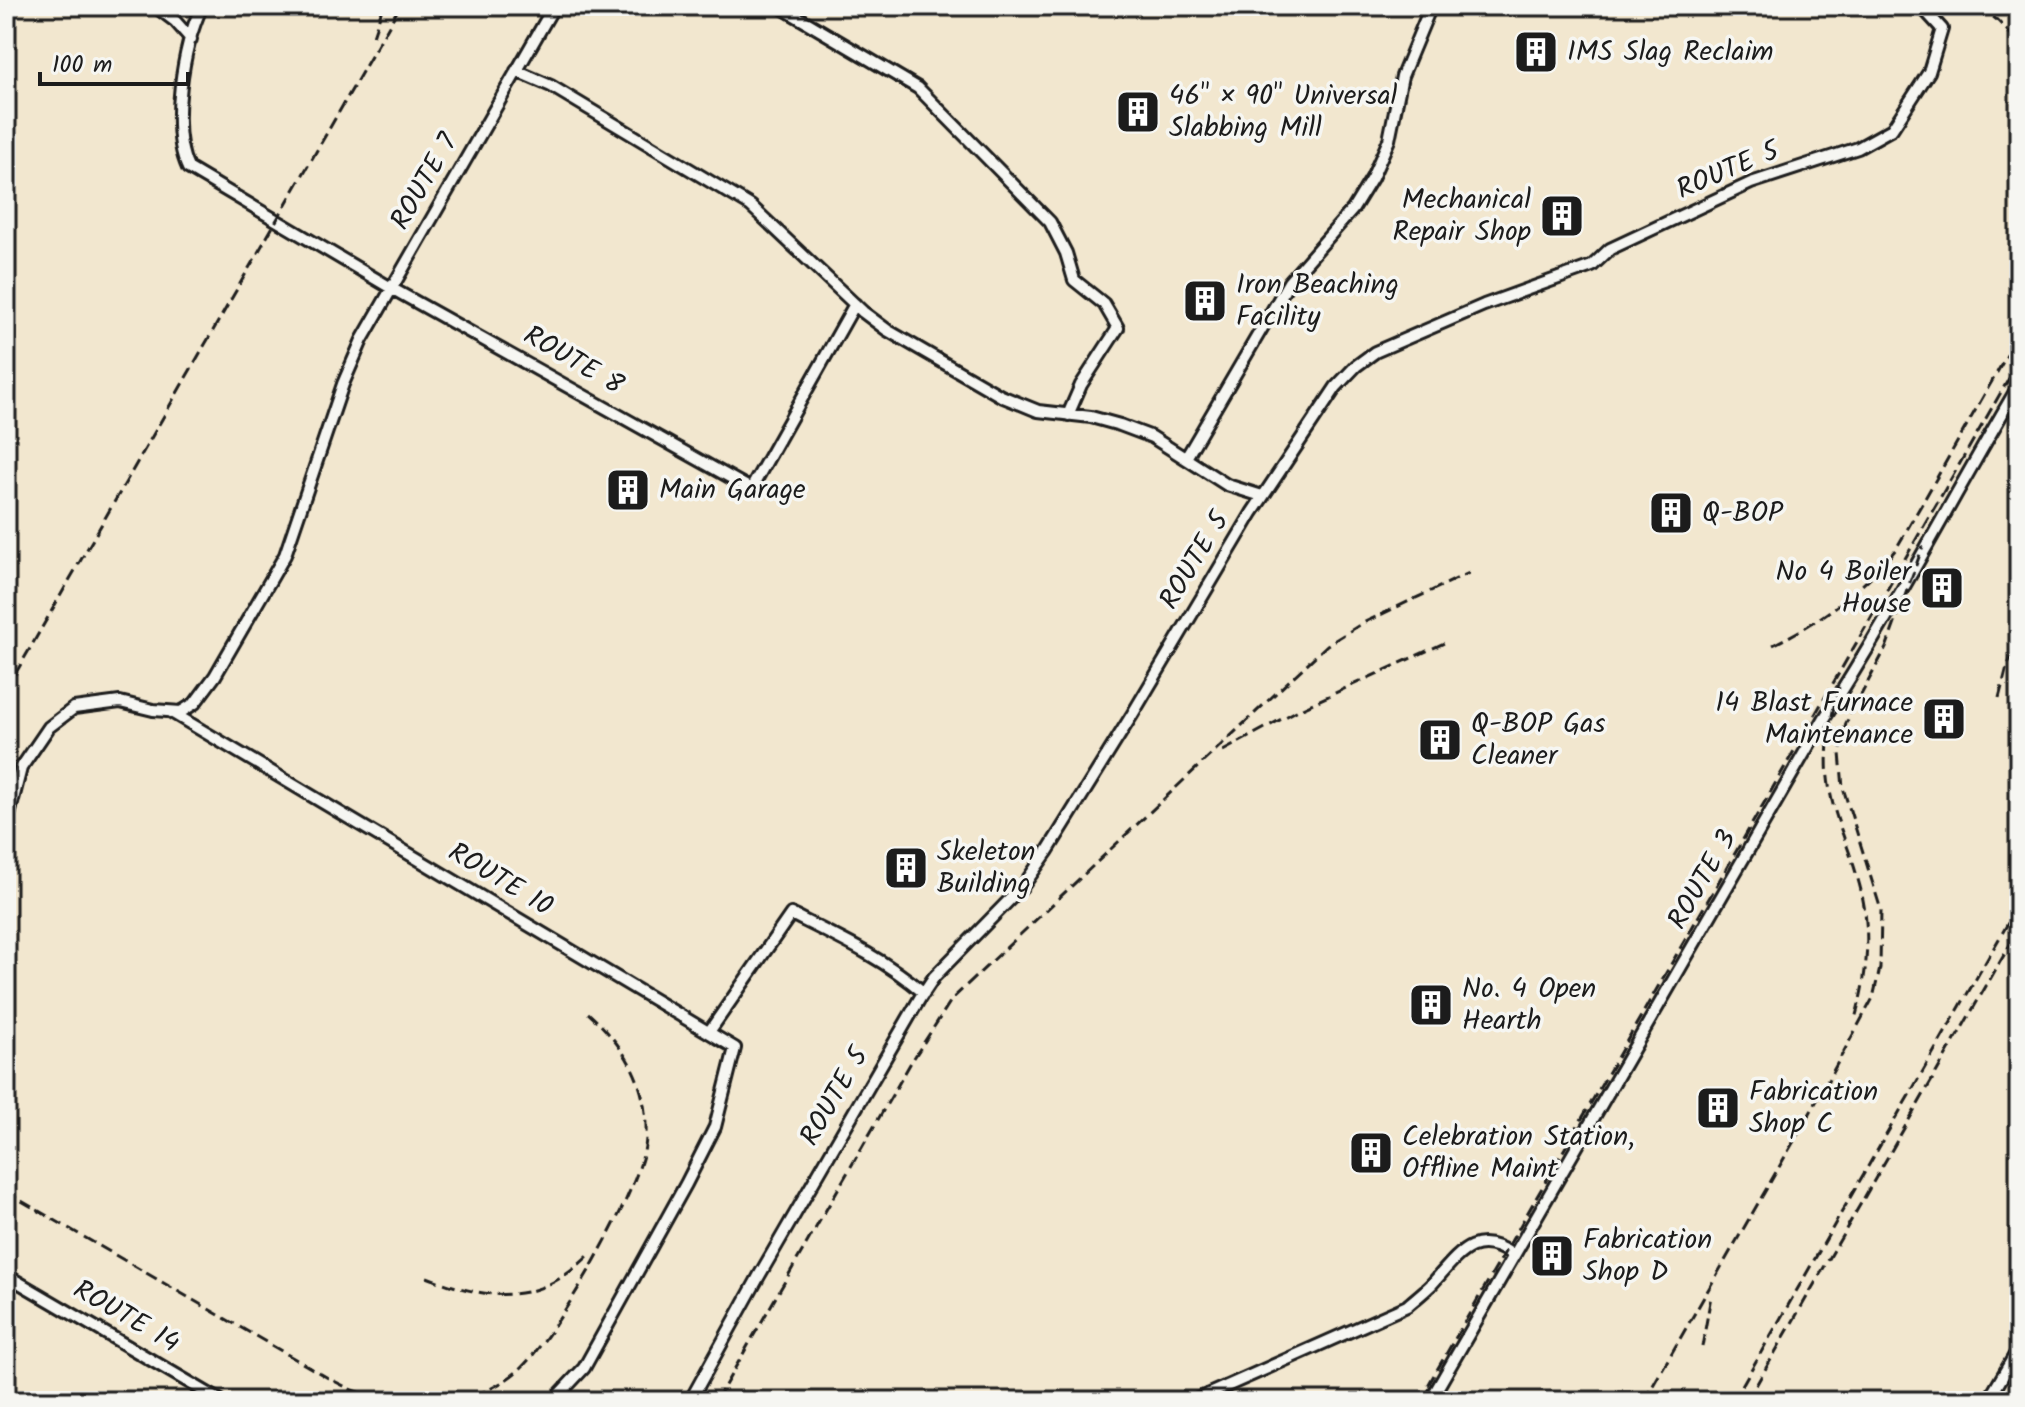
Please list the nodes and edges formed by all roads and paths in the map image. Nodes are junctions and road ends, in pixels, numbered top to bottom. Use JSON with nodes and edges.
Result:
{"nodes":[{"id":1,"x":155,"y":6,"type":"edge"},
{"id":2,"x":202,"y":6,"type":"edge"},
{"id":3,"x":554,"y":6,"type":"edge"},
{"id":4,"x":779,"y":6,"type":"edge"},
{"id":5,"x":1431,"y":6,"type":"edge"},
{"id":6,"x":1921,"y":6,"type":"edge"},
{"id":7,"x":191,"y":39,"type":"junction"},
{"id":8,"x":516,"y":71,"type":"junction"},
{"id":9,"x":391,"y":288,"type":"junction"},
{"id":10,"x":855,"y":304,"type":"junction"},
{"id":11,"x":2019,"y":385,"type":"edge"},
{"id":12,"x":1068,"y":415,"type":"junction"},
{"id":13,"x":1186,"y":458,"type":"junction"},
{"id":14,"x":1262,"y":496,"type":"junction"},
{"id":15,"x":171,"y":712,"type":"junction"},
{"id":16,"x":6,"y":827,"type":"edge"},
{"id":17,"x":924,"y":993,"type":"junction"},
{"id":18,"x":709,"y":1032,"type":"junction"},
{"id":19,"x":1513,"y":1255,"type":"junction"},
{"id":20,"x":6,"y":1275,"type":"edge"},
{"id":21,"x":2019,"y":1348,"type":"edge"},
{"id":22,"x":221,"y":1401,"type":"edge"},
{"id":23,"x":553,"y":1401,"type":"edge"},
{"id":24,"x":690,"y":1401,"type":"edge"},
{"id":25,"x":1193,"y":1401,"type":"edge"},
{"id":26,"x":1430,"y":1401,"type":"edge"},
{"id":27,"x":1988,"y":1401,"type":"edge"}],
"edges":[{"from":1,"to":7,"type":"street"},
{"from":2,"to":7,"type":"street"},
{"from":3,"to":8,"type":"street","name":"ROUTE 7"},
{"from":4,"to":12,"type":"street"},
{"from":5,"to":13,"type":"street"},
{"from":6,"to":14,"type":"street","name":"ROUTE 5"},
{"from":7,"to":9,"type":"street","name":"ROUTE 8"},
{"from":8,"to":9,"type":"street","name":"ROUTE 7"},
{"from":8,"to":10,"type":"street"},
{"from":9,"to":10,"type":"street","name":"ROUTE 8"},
{"from":9,"to":15,"type":"street","name":"ROUTE 7"},
{"from":10,"to":12,"type":"street"},
{"from":11,"to":19,"type":"street","name":"ROUTE 3"},
{"from":12,"to":13,"type":"street"},
{"from":13,"to":14,"type":"street"},
{"from":14,"to":17,"type":"street","name":"ROUTE 5"},
{"from":15,"to":16,"type":"street"},
{"from":15,"to":18,"type":"street","name":"ROUTE 10"},
{"from":17,"to":18,"type":"street"},
{"from":17,"to":24,"type":"street","name":"ROUTE 5"},
{"from":18,"to":23,"type":"street","name":"ROUTE 10"},
{"from":19,"to":25,"type":"street"},
{"from":19,"to":26,"type":"street","name":"ROUTE 3"},
{"from":20,"to":22,"type":"street","name":"ROUTE 14"},
{"from":21,"to":27,"type":"street"}]}
